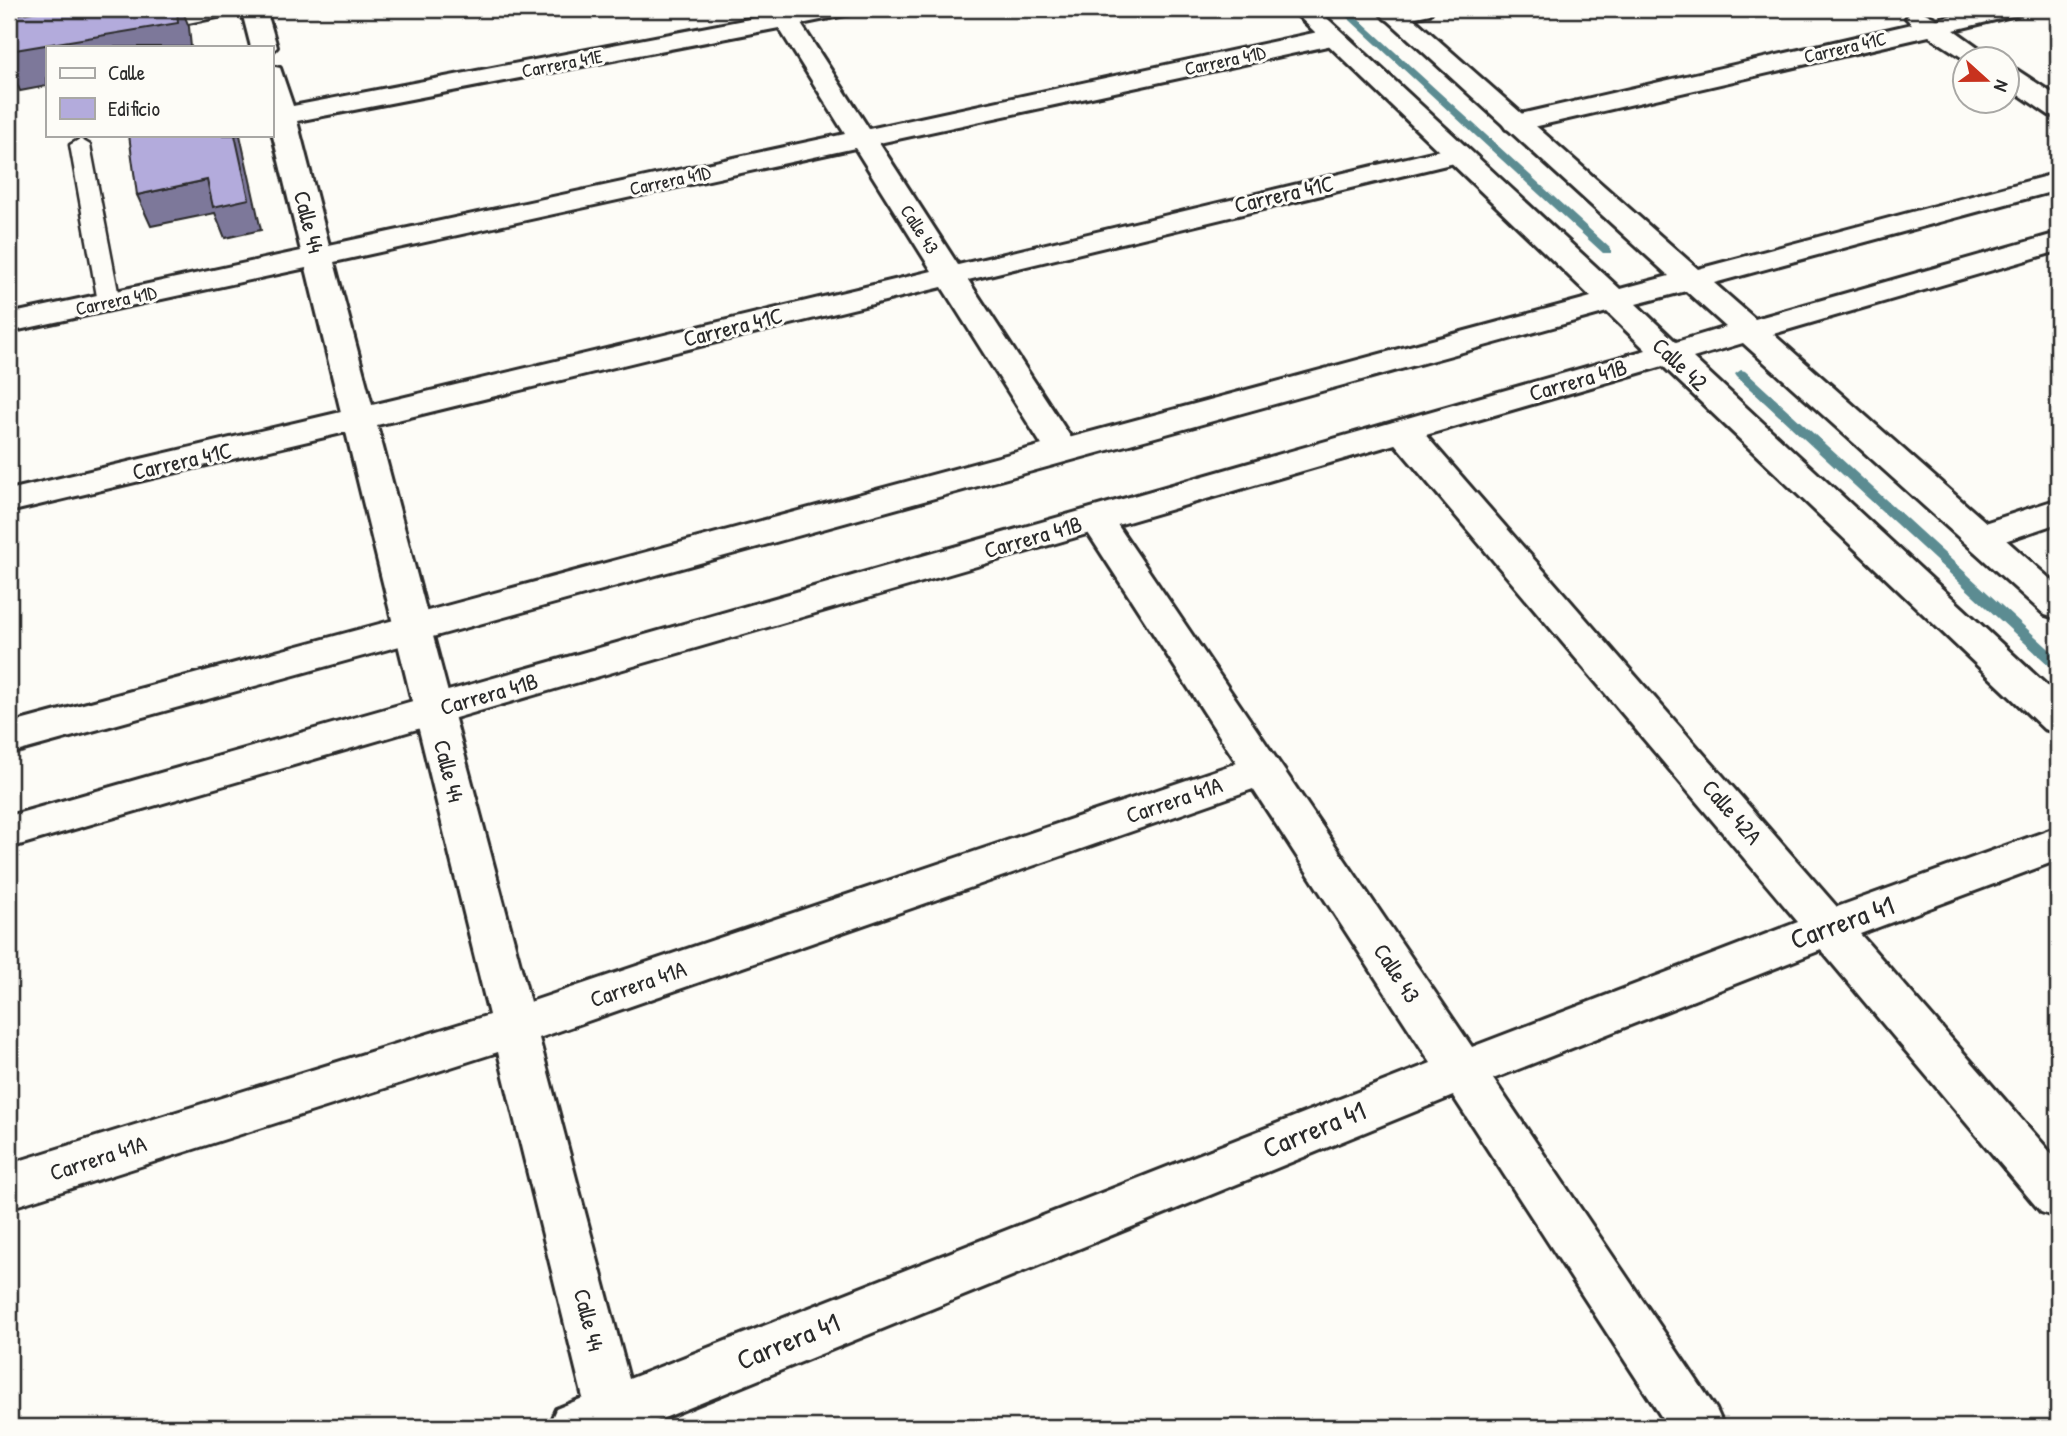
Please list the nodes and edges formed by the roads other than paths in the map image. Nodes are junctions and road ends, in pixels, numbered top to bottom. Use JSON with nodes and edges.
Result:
{"nodes":[{"id":1,"x":232,"y":9,"type":"edge"},
{"id":2,"x":254,"y":9,"type":"edge"},
{"id":3,"x":841,"y":9,"type":"edge"},
{"id":4,"x":1303,"y":9,"type":"edge"},
{"id":5,"x":1906,"y":9,"type":"edge"},
{"id":6,"x":2011,"y":9,"type":"edge"},
{"id":7,"x":1401,"y":11,"type":"edge"},
{"id":8,"x":783,"y":14,"type":"edge"},
{"id":9,"x":1933,"y":27,"type":"junction"},
{"id":10,"x":114,"y":30,"type":"edge"},
{"id":11,"x":1332,"y":37,"type":"junction"},
{"id":12,"x":264,"y":46,"type":"edge"},
{"id":13,"x":1962,"y":46,"type":"edge"},
{"id":14,"x":273,"y":82,"type":"edge"},
{"id":15,"x":2022,"y":86,"type":"edge"},
{"id":16,"x":2058,"y":109,"type":"edge"},
{"id":17,"x":282,"y":116,"type":"junction"},
{"id":18,"x":1516,"y":123,"type":"junction"},
{"id":19,"x":862,"y":138,"type":"junction"},
{"id":20,"x":80,"y":145,"type":"dead end"},
{"id":21,"x":1457,"y":154,"type":"junction"},
{"id":22,"x":2058,"y":181,"type":"edge"},
{"id":23,"x":2058,"y":242,"type":"edge"},
{"id":24,"x":318,"y":257,"type":"junction"},
{"id":25,"x":948,"y":274,"type":"junction"},
{"id":26,"x":1693,"y":280,"type":"junction"},
{"id":27,"x":109,"y":302,"type":"junction"},
{"id":28,"x":1614,"y":302,"type":"junction"},
{"id":29,"x":9,"y":323,"type":"edge"},
{"id":30,"x":1749,"y":331,"type":"junction"},
{"id":31,"x":1670,"y":354,"type":"junction"},
{"id":32,"x":359,"y":419,"type":"junction"},
{"id":33,"x":1403,"y":431,"type":"junction"},
{"id":34,"x":1062,"y":450,"type":"junction"},
{"id":35,"x":9,"y":500,"type":"edge"},
{"id":36,"x":2058,"y":511,"type":"edge"},
{"id":37,"x":1096,"y":519,"type":"junction"},
{"id":38,"x":1981,"y":537,"type":"junction"},
{"id":39,"x":2058,"y":606,"type":"edge"},
{"id":40,"x":413,"y":629,"type":"junction"},
{"id":41,"x":433,"y":710,"type":"junction"},
{"id":42,"x":2058,"y":719,"type":"edge"},
{"id":43,"x":9,"y":739,"type":"edge"},
{"id":44,"x":1262,"y":770,"type":"junction"},
{"id":45,"x":9,"y":832,"type":"edge"},
{"id":46,"x":2058,"y":843,"type":"edge"},
{"id":47,"x":1830,"y":925,"type":"junction"},
{"id":48,"x":514,"y":1027,"type":"junction"},
{"id":49,"x":1461,"y":1070,"type":"junction"},
{"id":50,"x":9,"y":1186,"type":"edge"},
{"id":51,"x":2058,"y":1195,"type":"edge"},
{"id":52,"x":601,"y":1422,"type":"edge"},
{"id":53,"x":1698,"y":1427,"type":"edge"}],
"edges":[{"from":1,"to":10,"type":"street"},
{"from":2,"to":12,"type":"street"},
{"from":3,"to":8,"type":"street","name":"Carrera 41E"},
{"from":4,"to":11,"type":"street","name":"Calle 42"},
{"from":5,"to":9,"type":"street"},
{"from":6,"to":9,"type":"street","name":"Carrera 41C"},
{"from":7,"to":18,"type":"street"},
{"from":8,"to":17,"type":"street","name":"Carrera 41E"},
{"from":8,"to":19,"type":"street","name":"Calle 43"},
{"from":9,"to":13,"type":"street"},
{"from":9,"to":18,"type":"street","name":"Carrera 41C"},
{"from":11,"to":19,"type":"street","name":"Carrera 41D"},
{"from":11,"to":21,"type":"street","name":"Calle 42"},
{"from":14,"to":17,"type":"street","name":"Calle 44"},
{"from":15,"to":16,"type":"street"},
{"from":17,"to":24,"type":"street","name":"Calle 44"},
{"from":18,"to":26,"type":"street"},
{"from":19,"to":24,"type":"street","name":"Carrera 41D"},
{"from":19,"to":25,"type":"street","name":"Calle 43"},
{"from":20,"to":27,"type":"lane"},
{"from":21,"to":25,"type":"street","name":"Carrera 41C"},
{"from":21,"to":28,"type":"street","name":"Calle 42"},
{"from":22,"to":26,"type":"street"},
{"from":23,"to":30,"type":"street","name":"Carrera 41B"},
{"from":24,"to":27,"type":"street","name":"Carrera 41D"},
{"from":24,"to":32,"type":"street","name":"Calle 44"},
{"from":25,"to":32,"type":"street","name":"Carrera 41C"},
{"from":25,"to":34,"type":"street","name":"Calle 43"},
{"from":26,"to":28,"type":"street"},
{"from":26,"to":30,"type":"street"},
{"from":27,"to":29,"type":"street","name":"Carrera 41D"},
{"from":28,"to":31,"type":"street","name":"Calle 42"},
{"from":28,"to":34,"type":"street"},
{"from":30,"to":31,"type":"street","name":"Carrera 41B"},
{"from":30,"to":38,"type":"street"},
{"from":31,"to":33,"type":"street","name":"Carrera 41B"},
{"from":31,"to":42,"type":"street","name":"Calle 42"},
{"from":32,"to":35,"type":"street","name":"Carrera 41C"},
{"from":32,"to":40,"type":"street","name":"Calle 44"},
{"from":33,"to":37,"type":"street","name":"Carrera 41B"},
{"from":33,"to":47,"type":"street","name":"Calle 42A"},
{"from":34,"to":40,"type":"street"},
{"from":36,"to":38,"type":"street"},
{"from":37,"to":41,"type":"street","name":"Carrera 41B"},
{"from":37,"to":44,"type":"street","name":"Calle 43"},
{"from":38,"to":39,"type":"street"},
{"from":40,"to":41,"type":"street","name":"Calle 44"},
{"from":40,"to":43,"type":"street"},
{"from":41,"to":45,"type":"street","name":"Carrera 41B"},
{"from":41,"to":48,"type":"street","name":"Calle 44"},
{"from":44,"to":48,"type":"street","name":"Carrera 41A"},
{"from":44,"to":49,"type":"street","name":"Calle 43"},
{"from":46,"to":47,"type":"street","name":"Carrera 41"},
{"from":47,"to":49,"type":"street","name":"Carrera 41"},
{"from":47,"to":51,"type":"street","name":"Calle 42A"},
{"from":48,"to":50,"type":"street","name":"Carrera 41A"},
{"from":48,"to":52,"type":"street","name":"Calle 44"},
{"from":49,"to":52,"type":"street","name":"Carrera 41"},
{"from":49,"to":53,"type":"street","name":"Calle 43"}]}
